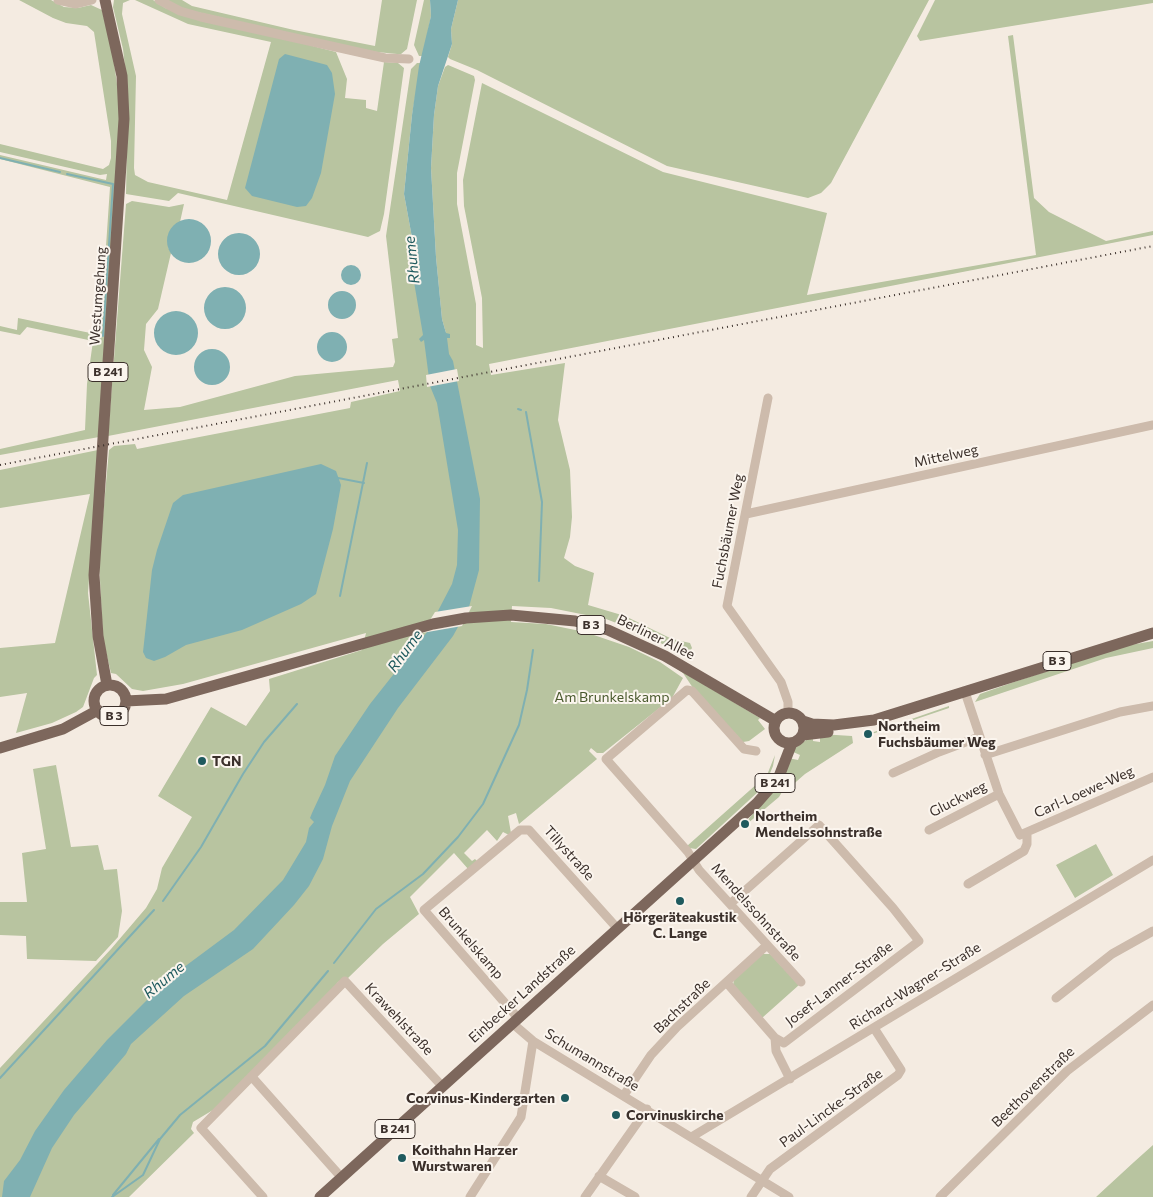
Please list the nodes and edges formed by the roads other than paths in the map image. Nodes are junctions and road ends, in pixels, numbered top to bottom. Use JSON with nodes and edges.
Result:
{"nodes":[{"id":1,"x":58,"y":0,"type":"edge"},
{"id":2,"x":92,"y":0,"type":"edge"},
{"id":3,"x":105,"y":0,"type":"edge"},
{"id":4,"x":159,"y":0,"type":"edge"},
{"id":5,"x":408,"y":59,"type":"dead end"},
{"id":6,"x":768,"y":398,"type":"dead end"},
{"id":7,"x":1153,"y":425,"type":"edge"},
{"id":8,"x":746,"y":514,"type":"junction"},
{"id":9,"x":1153,"y":633,"type":"edge"},
{"id":10,"x":106,"y":686,"type":"junction"},
{"id":11,"x":965,"y":692,"type":"junction"},
{"id":12,"x":126,"y":701,"type":"junction"},
{"id":13,"x":1153,"y":706,"type":"edge"},
{"id":14,"x":98,"y":710,"type":"junction"},
{"id":15,"x":788,"y":713,"type":"junction"},
{"id":16,"x":776,"y":721,"type":"junction"},
{"id":17,"x":803,"y":721,"type":"junction"},
{"id":18,"x":803,"y":734,"type":"junction"},
{"id":19,"x":979,"y":738,"type":"junction"},
{"id":20,"x":779,"y":739,"type":"junction"},
{"id":21,"x":792,"y":743,"type":"junction"},
{"id":22,"x":0,"y":748,"type":"edge"},
{"id":23,"x":756,"y":751,"type":"dead end"},
{"id":24,"x":985,"y":755,"type":"junction"},
{"id":25,"x":893,"y":773,"type":"dead end"},
{"id":26,"x":1153,"y":777,"type":"edge"},
{"id":27,"x":999,"y":794,"type":"junction"},
{"id":28,"x":744,"y":814,"type":"junction"},
{"id":29,"x":929,"y":830,"type":"dead end"},
{"id":30,"x":1027,"y":833,"type":"junction"},
{"id":31,"x":693,"y":860,"type":"junction"},
{"id":32,"x":1153,"y":860,"type":"edge"},
{"id":33,"x":968,"y":884,"type":"dead end"},
{"id":34,"x":730,"y":904,"type":"junction"},
{"id":35,"x":424,"y":910,"type":"joint"},
{"id":36,"x":617,"y":928,"type":"junction"},
{"id":37,"x":1153,"y":931,"type":"edge"},
{"id":38,"x":767,"y":945,"type":"junction"},
{"id":39,"x":726,"y":982,"type":"junction"},
{"id":40,"x":801,"y":982,"type":"dead end"},
{"id":41,"x":1056,"y":998,"type":"dead end"},
{"id":42,"x":1153,"y":1005,"type":"edge"},
{"id":43,"x":515,"y":1020,"type":"junction"},
{"id":44,"x":874,"y":1028,"type":"junction"},
{"id":45,"x":775,"y":1038,"type":"junction"},
{"id":46,"x":533,"y":1040,"type":"junction"},
{"id":47,"x":252,"y":1077,"type":"junction"},
{"id":48,"x":790,"y":1079,"type":"junction"},
{"id":49,"x":442,"y":1086,"type":"junction"},
{"id":50,"x":624,"y":1095,"type":"junction"},
{"id":51,"x":647,"y":1109,"type":"junction"},
{"id":52,"x":693,"y":1136,"type":"junction"},
{"id":53,"x":599,"y":1176,"type":"junction"},
{"id":54,"x":341,"y":1178,"type":"junction"},
{"id":55,"x":762,"y":1181,"type":"junction"},
{"id":56,"x":263,"y":1197,"type":"edge"},
{"id":57,"x":320,"y":1197,"type":"edge"},
{"id":58,"x":470,"y":1197,"type":"edge"},
{"id":59,"x":584,"y":1197,"type":"edge"},
{"id":60,"x":634,"y":1197,"type":"edge"},
{"id":61,"x":751,"y":1197,"type":"edge"},
{"id":62,"x":788,"y":1197,"type":"edge"},
{"id":63,"x":940,"y":1197,"type":"edge"}],
"edges":[{"from":1,"to":2,"type":"street"},
{"from":3,"to":10,"type":"main road","name":"Westumgehung","number":"B 241"},
{"from":4,"to":5,"type":"street"},
{"from":6,"to":8,"type":"street","name":"Fuchsbäumer Weg"},
{"from":7,"to":8,"type":"street","name":"Mittelweg"},
{"from":8,"to":15,"type":"street","name":"Fuchsbäumer Weg"},
{"from":9,"to":11,"type":"main road","number":"B 3"},
{"from":10,"to":12,"type":"main road","number":"B 3"},
{"from":10,"to":14,"type":"main road","number":"B 3"},
{"from":11,"to":17,"type":"main road","number":"B 3"},
{"from":11,"to":18,"type":"main road","number":"B 3"},
{"from":11,"to":19,"type":"street"},
{"from":12,"to":14,"type":"main road","number":"B 3"},
{"from":12,"to":16,"type":"main road","name":"Berliner Allee","number":"B 3"},
{"from":13,"to":24,"type":"street"},
{"from":14,"to":22,"type":"main road","number":"B 3"},
{"from":15,"to":16,"type":"main road"},
{"from":15,"to":17,"type":"main road"},
{"from":16,"to":20,"type":"main road"},
{"from":17,"to":18,"type":"main road"},
{"from":18,"to":21,"type":"main road"},
{"from":19,"to":24,"type":"street"},
{"from":19,"to":25,"type":"street"},
{"from":20,"to":21,"type":"main road"},
{"from":20,"to":28,"type":"main road","name":"Einbecker Landstraße","number":"B 241"},
{"from":21,"to":28,"type":"main road","name":"Einbecker Landstraße","number":"B 241"},
{"from":23,"to":31,"type":"street","name":"Mendelssohnstraße"},
{"from":24,"to":27,"type":"street"},
{"from":26,"to":30,"type":"street","name":"Carl-Loewe-Weg"},
{"from":27,"to":29,"type":"street","name":"Gluckweg"},
{"from":27,"to":30,"type":"street"},
{"from":28,"to":31,"type":"main road","name":"Einbecker Landstraße","number":"B 241"},
{"from":30,"to":33,"type":"street"},
{"from":31,"to":34,"type":"street","name":"Mendelssohnstraße"},
{"from":31,"to":36,"type":"main road","name":"Einbecker Landstraße","number":"B 241"},
{"from":32,"to":44,"type":"street","name":"Richard-Wagner-Straße"},
{"from":34,"to":38,"type":"street","name":"Mendelssohnstraße"},
{"from":34,"to":45,"type":"street","name":"Josef-Lanner-Straße"},
{"from":35,"to":36,"type":"street","name":"Tillystraße"},
{"from":35,"to":43,"type":"street","name":"Brunkelskamp"},
{"from":36,"to":43,"type":"main road","name":"Einbecker Landstraße","number":"B 241"},
{"from":37,"to":41,"type":"street"},
{"from":38,"to":39,"type":"street","name":"Bachstraße"},
{"from":38,"to":40,"type":"street","name":"Mendelssohnstraße"},
{"from":39,"to":45,"type":"street"},
{"from":39,"to":50,"type":"street","name":"Bachstraße"},
{"from":42,"to":63,"type":"street","name":"Beethovenstraße"},
{"from":43,"to":46,"type":"street","name":"Schumannstraße"},
{"from":43,"to":49,"type":"main road","name":"Einbecker Landstraße","number":"B 241"},
{"from":44,"to":48,"type":"street","name":"Richard-Wagner-Straße"},
{"from":44,"to":55,"type":"street","name":"Paul-Lincke-Straße"},
{"from":45,"to":48,"type":"street"},
{"from":46,"to":50,"type":"street","name":"Schumannstraße"},
{"from":46,"to":58,"type":"street"},
{"from":47,"to":49,"type":"street","name":"Krawehlstraße"},
{"from":47,"to":54,"type":"street"},
{"from":47,"to":56,"type":"street"},
{"from":48,"to":52,"type":"street","name":"Richard-Wagner-Straße"},
{"from":49,"to":54,"type":"main road","name":"Einbecker Landstraße","number":"B 241"},
{"from":50,"to":51,"type":"street","name":"Schumannstraße"},
{"from":51,"to":52,"type":"street","name":"Schumannstraße"},
{"from":51,"to":53,"type":"street"},
{"from":52,"to":55,"type":"street","name":"Schumannstraße"},
{"from":53,"to":59,"type":"street"},
{"from":53,"to":60,"type":"street"},
{"from":54,"to":57,"type":"main road","name":"Einbecker Landstraße","number":"B 241"},
{"from":55,"to":61,"type":"street"},
{"from":55,"to":62,"type":"street","name":"Schumannstraße"}]}
